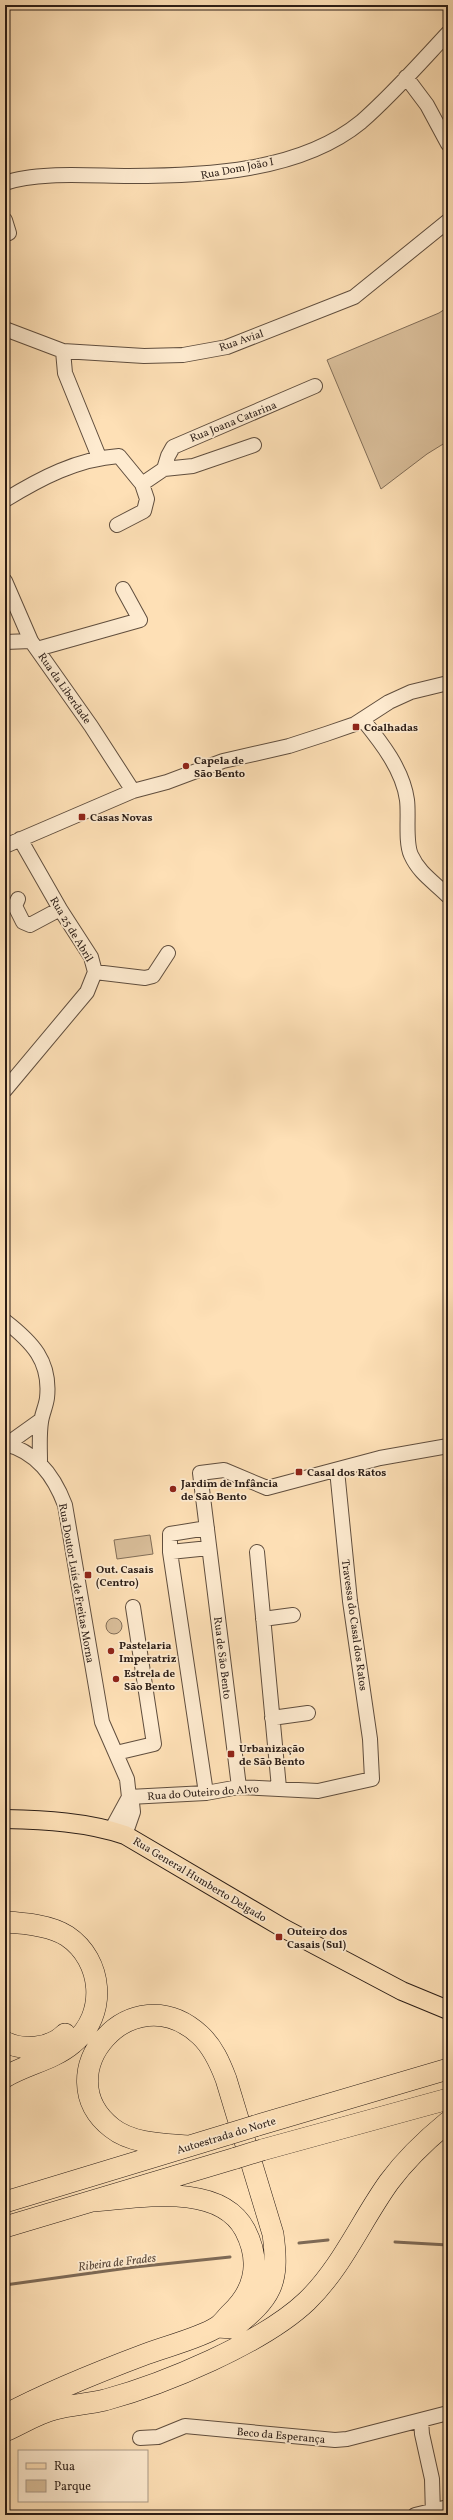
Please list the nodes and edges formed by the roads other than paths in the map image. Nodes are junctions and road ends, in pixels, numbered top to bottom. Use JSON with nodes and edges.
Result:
{"nodes":[{"id":1,"x":448,"y":33,"type":"edge"},
{"id":2,"x":406,"y":77,"type":"junction"},
{"id":3,"x":448,"y":144,"type":"edge"},
{"id":4,"x":5,"y":183,"type":"edge"},
{"id":5,"x":448,"y":221,"type":"edge"},
{"id":6,"x":5,"y":329,"type":"edge"},
{"id":7,"x":63,"y":351,"type":"junction"},
{"id":8,"x":315,"y":386,"type":"dead end"},
{"id":9,"x":254,"y":445,"type":"dead end"},
{"id":10,"x":99,"y":457,"type":"junction"},
{"id":11,"x":164,"y":469,"type":"junction"},
{"id":12,"x":142,"y":484,"type":"junction"},
{"id":13,"x":5,"y":500,"type":"edge"},
{"id":14,"x":117,"y":525,"type":"dead end"},
{"id":15,"x":5,"y":582,"type":"edge"},
{"id":16,"x":123,"y":589,"type":"dead end"},
{"id":17,"x":5,"y":642,"type":"edge"},
{"id":18,"x":34,"y":645,"type":"junction"},
{"id":19,"x":448,"y":683,"type":"edge"},
{"id":20,"x":363,"y":720,"type":"junction"},
{"id":21,"x":133,"y":791,"type":"junction"},
{"id":22,"x":20,"y":839,"type":"junction"},
{"id":23,"x":5,"y":846,"type":"edge"},
{"id":24,"x":448,"y":896,"type":"edge"},
{"id":25,"x":18,"y":899,"type":"dead end"},
{"id":26,"x":60,"y":909,"type":"junction"},
{"id":27,"x":168,"y":953,"type":"dead end"},
{"id":28,"x":95,"y":972,"type":"junction"},
{"id":29,"x":5,"y":1090,"type":"edge"},
{"id":30,"x":5,"y":1321,"type":"edge"},
{"id":31,"x":41,"y":1420,"type":"junction"},
{"id":32,"x":24,"y":1433,"type":"junction"},
{"id":33,"x":40,"y":1441,"type":"junction"},
{"id":34,"x":5,"y":1444,"type":"edge"},
{"id":35,"x":448,"y":1446,"type":"edge"},
{"id":36,"x":40,"y":1462,"type":"junction"},
{"id":37,"x":337,"y":1470,"type":"junction"},
{"id":38,"x":207,"y":1528,"type":"junction"},
{"id":39,"x":209,"y":1548,"type":"junction"},
{"id":40,"x":170,"y":1552,"type":"junction"},
{"id":41,"x":257,"y":1552,"type":"dead end"},
{"id":42,"x":133,"y":1607,"type":"dead end"},
{"id":43,"x":293,"y":1615,"type":"dead end"},
{"id":44,"x":263,"y":1619,"type":"junction"},
{"id":45,"x":308,"y":1713,"type":"dead end"},
{"id":46,"x":272,"y":1718,"type":"junction"},
{"id":47,"x":116,"y":1753,"type":"junction"},
{"id":48,"x":372,"y":1779,"type":"joint"},
{"id":49,"x":239,"y":1787,"type":"junction"},
{"id":50,"x":279,"y":1788,"type":"junction"},
{"id":51,"x":206,"y":1793,"type":"junction"},
{"id":52,"x":129,"y":1797,"type":"junction"},
{"id":53,"x":5,"y":1820,"type":"edge"},
{"id":54,"x":118,"y":1833,"type":"junction"},
{"id":55,"x":7,"y":1928,"type":"edge"},
{"id":56,"x":448,"y":2010,"type":"edge"},
{"id":57,"x":5,"y":2042,"type":"edge"},
{"id":58,"x":448,"y":2069,"type":"edge"},
{"id":59,"x":5,"y":2077,"type":"edge"},
{"id":60,"x":448,"y":2099,"type":"edge"},
{"id":61,"x":448,"y":2122,"type":"edge"},
{"id":62,"x":188,"y":2146,"type":"junction"},
{"id":63,"x":93,"y":2201,"type":"junction"},
{"id":64,"x":5,"y":2202,"type":"edge"},
{"id":65,"x":5,"y":2227,"type":"edge"},
{"id":66,"x":217,"y":2327,"type":"junction"},
{"id":67,"x":32,"y":2401,"type":"junction"},
{"id":68,"x":5,"y":2404,"type":"edge"},
{"id":69,"x":83,"y":2405,"type":"junction"},
{"id":70,"x":448,"y":2413,"type":"edge"},
{"id":71,"x":5,"y":2416,"type":"edge"},
{"id":72,"x":421,"y":2420,"type":"junction"},
{"id":73,"x":5,"y":2431,"type":"edge"},
{"id":74,"x":140,"y":2438,"type":"dead end"},
{"id":75,"x":5,"y":2445,"type":"edge"},
{"id":76,"x":448,"y":2506,"type":"edge"},
{"id":77,"x":433,"y":2512,"type":"edge"},
{"id":78,"x":415,"y":2515,"type":"edge"}],
"edges":[{"from":1,"to":2,"type":"street","name":"Rua Dom João I"},
{"from":2,"to":3,"type":"street"},
{"from":2,"to":4,"type":"street","name":"Rua Dom João I"},
{"from":5,"to":7,"type":"street","name":"Rua Avial"},
{"from":6,"to":7,"type":"street","name":"Rua Avial"},
{"from":7,"to":10,"type":"street"},
{"from":8,"to":11,"type":"street","name":"Rua Joana Catarina"},
{"from":9,"to":11,"type":"street"},
{"from":10,"to":12,"type":"street"},
{"from":10,"to":13,"type":"street"},
{"from":11,"to":12,"type":"street"},
{"from":12,"to":14,"type":"street"},
{"from":15,"to":18,"type":"street","name":"Rua da Liberdade"},
{"from":16,"to":18,"type":"street"},
{"from":17,"to":18,"type":"street"},
{"from":18,"to":21,"type":"street","name":"Rua da Liberdade"},
{"from":19,"to":20,"type":"street"},
{"from":20,"to":21,"type":"street"},
{"from":20,"to":24,"type":"street"},
{"from":21,"to":22,"type":"street"},
{"from":22,"to":23,"type":"street"},
{"from":22,"to":26,"type":"street","name":"Rua 25 de Abril"},
{"from":25,"to":26,"type":"street"},
{"from":26,"to":28,"type":"street","name":"Rua 25 de Abril"},
{"from":27,"to":28,"type":"street"},
{"from":28,"to":29,"type":"street","name":"Rua 25 de Abril"},
{"from":30,"to":31,"type":"street"},
{"from":31,"to":32,"type":"street"},
{"from":31,"to":33,"type":"street"},
{"from":32,"to":33,"type":"street"},
{"from":32,"to":34,"type":"street"},
{"from":33,"to":36,"type":"street"},
{"from":34,"to":36,"type":"street"},
{"from":35,"to":37,"type":"street"},
{"from":36,"to":47,"type":"street","name":"Rua Doutor Luís de Freitas Morna"},
{"from":37,"to":38,"type":"street","name":"Rua de São Bento"},
{"from":37,"to":48,"type":"street","name":"Travessa do Casal dos Ratos"},
{"from":38,"to":39,"type":"street","name":"Rua de São Bento"},
{"from":38,"to":40,"type":"street"},
{"from":39,"to":40,"type":"street"},
{"from":39,"to":49,"type":"street","name":"Rua de São Bento"},
{"from":40,"to":51,"type":"street"},
{"from":41,"to":44,"type":"street"},
{"from":42,"to":47,"type":"street"},
{"from":43,"to":44,"type":"street"},
{"from":44,"to":46,"type":"street"},
{"from":45,"to":46,"type":"street"},
{"from":46,"to":50,"type":"street"},
{"from":47,"to":52,"type":"street","name":"Rua Doutor Luís de Freitas Morna"},
{"from":48,"to":50,"type":"street","name":"Rua do Outeiro do Alvo"},
{"from":49,"to":50,"type":"street","name":"Rua do Outeiro do Alvo"},
{"from":49,"to":51,"type":"street","name":"Rua do Outeiro do Alvo"},
{"from":51,"to":52,"type":"street","name":"Rua do Outeiro do Alvo"},
{"from":52,"to":54,"type":"street","name":"Rua Doutor Luís de Freitas Morna"},
{"from":53,"to":54,"type":"main road","name":"Rua General Humberto Delgado"},
{"from":54,"to":56,"type":"main road","name":"Rua General Humberto Delgado"},
{"from":55,"to":57,"type":"highway"},
{"from":55,"to":59,"type":"highway"},
{"from":58,"to":62,"type":"highway","name":"Autoestrada do Norte","bridge":true},
{"from":60,"to":63,"type":"highway","bridge":true},
{"from":61,"to":69,"type":"highway"},
{"from":62,"to":64,"type":"highway","name":"Autoestrada do Norte"},
{"from":62,"to":66,"type":"highway"},
{"from":63,"to":65,"type":"highway"},
{"from":63,"to":66,"type":"highway"},
{"from":66,"to":67,"type":"highway"},
{"from":67,"to":68,"type":"highway"},
{"from":67,"to":71,"type":"highway"},
{"from":69,"to":73,"type":"highway"},
{"from":69,"to":75,"type":"highway"},
{"from":70,"to":72,"type":"street","name":"Beco da Esperança"},
{"from":72,"to":74,"type":"street","name":"Beco da Esperança"},
{"from":72,"to":77,"type":"street"},
{"from":76,"to":77,"type":"street"},
{"from":77,"to":78,"type":"street"}]}
